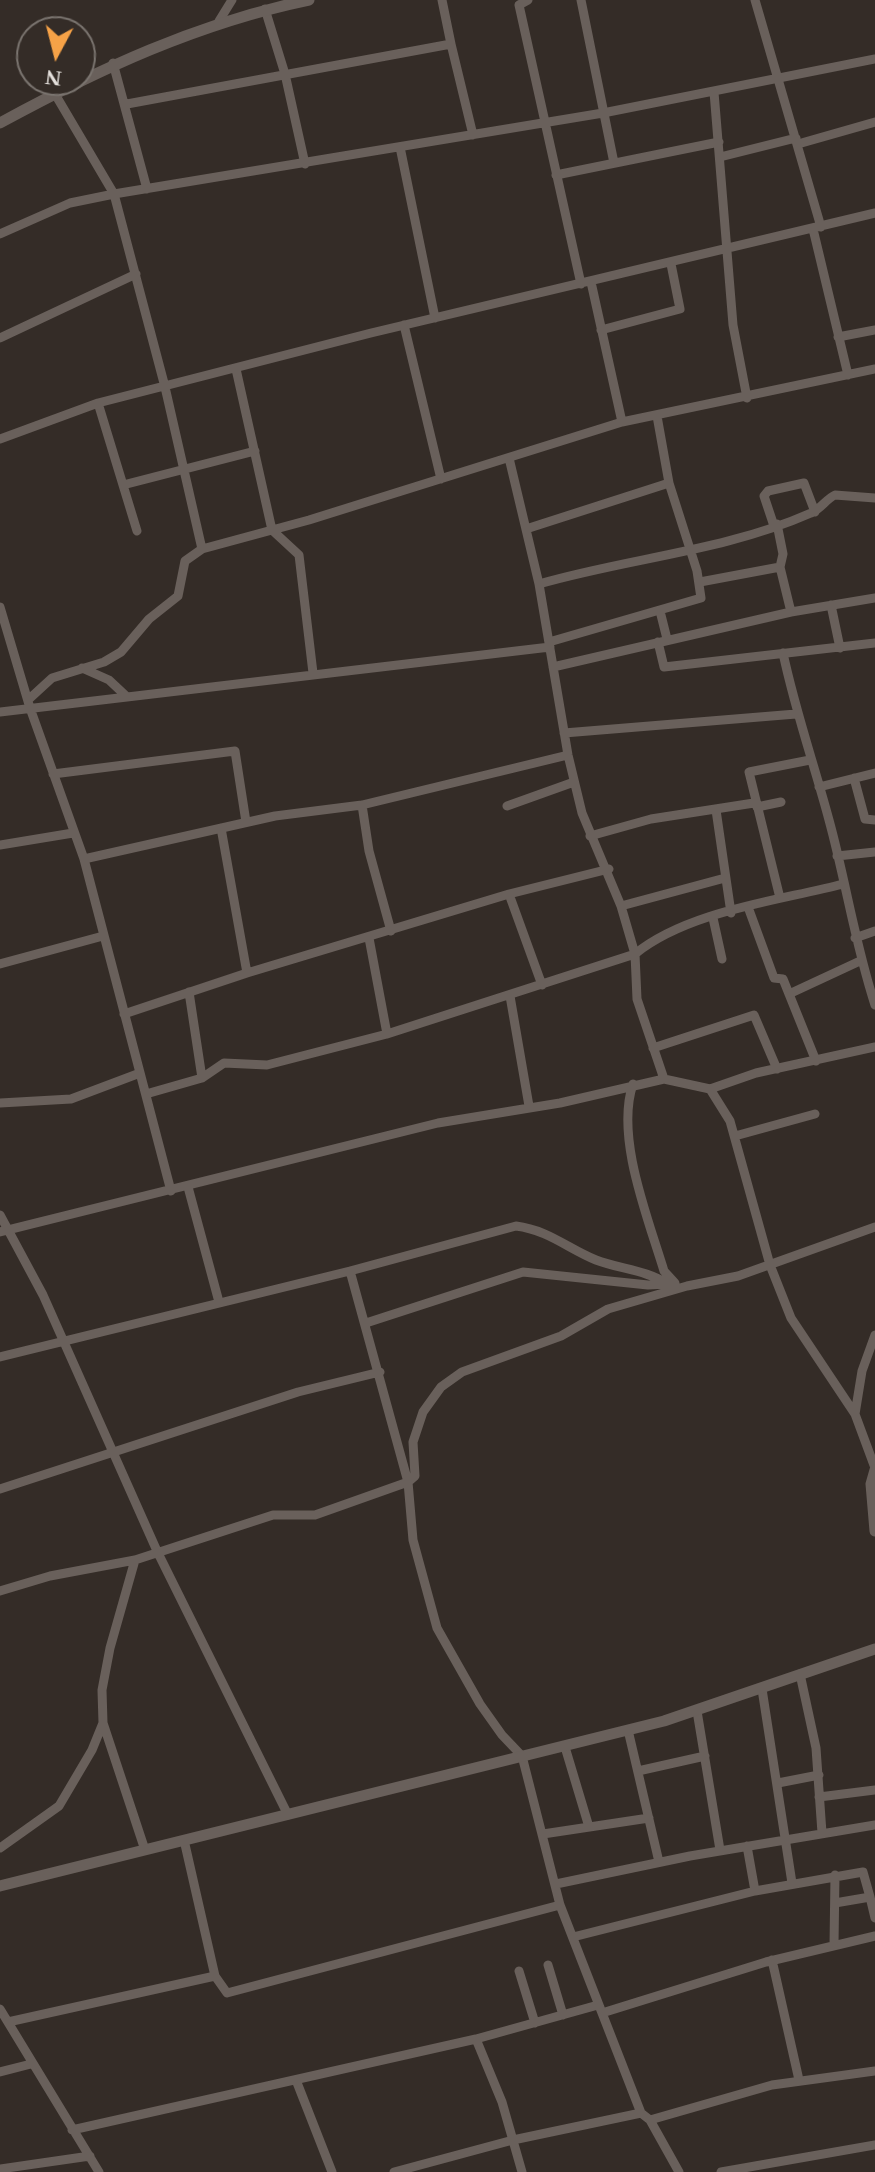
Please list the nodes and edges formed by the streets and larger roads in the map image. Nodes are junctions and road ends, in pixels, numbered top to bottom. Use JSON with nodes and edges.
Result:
{"nodes":[{"id":1,"x":232,"y":0,"type":"edge"},
{"id":2,"x":309,"y":0,"type":"edge"},
{"id":3,"x":442,"y":0,"type":"edge"},
{"id":4,"x":528,"y":0,"type":"edge"},
{"id":5,"x":581,"y":0,"type":"edge"},
{"id":6,"x":755,"y":0,"type":"edge"},
{"id":7,"x":265,"y":9,"type":"junction"},
{"id":8,"x":219,"y":21,"type":"junction"},
{"id":9,"x":451,"y":44,"type":"junction"},
{"id":10,"x":875,"y":59,"type":"edge"},
{"id":11,"x":113,"y":63,"type":"junction"},
{"id":12,"x":96,"y":72,"type":"edge"},
{"id":13,"x":285,"y":74,"type":"junction"},
{"id":14,"x":780,"y":80,"type":"junction"},
{"id":15,"x":714,"y":92,"type":"junction"},
{"id":16,"x":51,"y":96,"type":"edge"},
{"id":17,"x":56,"y":96,"type":"edge"},
{"id":18,"x":127,"y":104,"type":"junction"},
{"id":19,"x":603,"y":113,"type":"junction"},
{"id":20,"x":543,"y":122,"type":"junction"},
{"id":21,"x":875,"y":122,"type":"edge"},
{"id":22,"x":0,"y":123,"type":"edge"},
{"id":23,"x":473,"y":135,"type":"junction"},
{"id":24,"x":797,"y":141,"type":"junction"},
{"id":25,"x":719,"y":142,"type":"junction"},
{"id":26,"x":400,"y":147,"type":"junction"},
{"id":27,"x":720,"y":157,"type":"junction"},
{"id":28,"x":614,"y":163,"type":"junction"},
{"id":29,"x":305,"y":164,"type":"junction"},
{"id":30,"x":556,"y":175,"type":"junction"},
{"id":31,"x":147,"y":189,"type":"junction"},
{"id":32,"x":114,"y":194,"type":"junction"},
{"id":33,"x":875,"y":213,"type":"edge"},
{"id":34,"x":817,"y":228,"type":"junction"},
{"id":35,"x":0,"y":234,"type":"edge"},
{"id":36,"x":728,"y":248,"type":"junction"},
{"id":37,"x":671,"y":264,"type":"junction"},
{"id":38,"x":136,"y":274,"type":"junction"},
{"id":39,"x":586,"y":283,"type":"junction"},
{"id":40,"x":435,"y":318,"type":"junction"},
{"id":41,"x":404,"y":325,"type":"junction"},
{"id":42,"x":601,"y":330,"type":"junction"},
{"id":43,"x":875,"y":330,"type":"edge"},
{"id":44,"x":838,"y":337,"type":"junction"},
{"id":45,"x":0,"y":338,"type":"edge"},
{"id":46,"x":236,"y":369,"type":"junction"},
{"id":47,"x":875,"y":369,"type":"edge"},
{"id":48,"x":848,"y":375,"type":"junction"},
{"id":49,"x":165,"y":387,"type":"junction"},
{"id":50,"x":747,"y":398,"type":"junction"},
{"id":51,"x":98,"y":403,"type":"junction"},
{"id":52,"x":657,"y":416,"type":"junction"},
{"id":53,"x":622,"y":422,"type":"junction"},
{"id":54,"x":1,"y":437,"type":"edge"},
{"id":55,"x":255,"y":451,"type":"junction"},
{"id":56,"x":509,"y":458,"type":"junction"},
{"id":57,"x":185,"y":469,"type":"junction"},
{"id":58,"x":441,"y":479,"type":"junction"},
{"id":59,"x":669,"y":483,"type":"junction"},
{"id":60,"x":123,"y":485,"type":"junction"},
{"id":61,"x":875,"y":498,"type":"edge"},
{"id":62,"x":815,"y":512,"type":"junction"},
{"id":63,"x":775,"y":525,"type":"junction"},
{"id":64,"x":526,"y":529,"type":"junction"},
{"id":65,"x":272,"y":530,"type":"junction"},
{"id":66,"x":137,"y":531,"type":"dead end"},
{"id":67,"x":202,"y":549,"type":"junction"},
{"id":68,"x":690,"y":552,"type":"junction"},
{"id":69,"x":780,"y":567,"type":"junction"},
{"id":70,"x":700,"y":582,"type":"junction"},
{"id":71,"x":539,"y":584,"type":"junction"},
{"id":72,"x":875,"y":598,"type":"edge"},
{"id":73,"x":831,"y":605,"type":"junction"},
{"id":74,"x":0,"y":607,"type":"edge"},
{"id":75,"x":660,"y":611,"type":"junction"},
{"id":76,"x":791,"y":612,"type":"junction"},
{"id":77,"x":663,"y":641,"type":"junction"},
{"id":78,"x":875,"y":643,"type":"edge"},
{"id":79,"x":550,"y":644,"type":"junction"},
{"id":80,"x":840,"y":648,"type":"junction"},
{"id":81,"x":783,"y":653,"type":"junction"},
{"id":82,"x":553,"y":667,"type":"junction"},
{"id":83,"x":82,"y":668,"type":"junction"},
{"id":84,"x":313,"y":673,"type":"junction"},
{"id":85,"x":125,"y":695,"type":"junction"},
{"id":86,"x":29,"y":704,"type":"junction"},
{"id":87,"x":0,"y":712,"type":"edge"},
{"id":88,"x":796,"y":714,"type":"junction"},
{"id":89,"x":564,"y":733,"type":"junction"},
{"id":90,"x":568,"y":755,"type":"junction"},
{"id":91,"x":810,"y":760,"type":"junction"},
{"id":92,"x":875,"y":773,"type":"edge"},
{"id":93,"x":53,"y":774,"type":"junction"},
{"id":94,"x":854,"y":778,"type":"junction"},
{"id":95,"x":574,"y":782,"type":"junction"},
{"id":96,"x":819,"y":787,"type":"junction"},
{"id":97,"x":781,"y":802,"type":"dead end"},
{"id":98,"x":362,"y":805,"type":"junction"},
{"id":99,"x":756,"y":805,"type":"junction"},
{"id":100,"x":507,"y":806,"type":"dead end"},
{"id":101,"x":716,"y":810,"type":"junction"},
{"id":102,"x":875,"y":820,"type":"edge"},
{"id":103,"x":246,"y":822,"type":"junction"},
{"id":104,"x":221,"y":828,"type":"junction"},
{"id":105,"x":73,"y":833,"type":"junction"},
{"id":106,"x":590,"y":836,"type":"junction"},
{"id":107,"x":0,"y":845,"type":"edge"},
{"id":108,"x":875,"y":852,"type":"edge"},
{"id":109,"x":837,"y":856,"type":"junction"},
{"id":110,"x":84,"y":859,"type":"junction"},
{"id":111,"x":609,"y":869,"type":"junction"},
{"id":112,"x":725,"y":878,"type":"junction"},
{"id":113,"x":843,"y":884,"type":"junction"},
{"id":114,"x":509,"y":894,"type":"junction"},
{"id":115,"x":780,"y":898,"type":"junction"},
{"id":116,"x":621,"y":906,"type":"junction"},
{"id":117,"x":748,"y":907,"type":"junction"},
{"id":118,"x":731,"y":913,"type":"junction"},
{"id":119,"x":713,"y":918,"type":"junction"},
{"id":120,"x":391,"y":931,"type":"junction"},
{"id":121,"x":875,"y":931,"type":"edge"},
{"id":122,"x":103,"y":936,"type":"junction"},
{"id":123,"x":369,"y":938,"type":"junction"},
{"id":124,"x":855,"y":938,"type":"junction"},
{"id":125,"x":635,"y":954,"type":"junction"},
{"id":126,"x":722,"y":959,"type":"dead end"},
{"id":127,"x":860,"y":961,"type":"junction"},
{"id":128,"x":0,"y":964,"type":"edge"},
{"id":129,"x":247,"y":973,"type":"junction"},
{"id":130,"x":542,"y":985,"type":"junction"},
{"id":131,"x":189,"y":992,"type":"junction"},
{"id":132,"x":789,"y":994,"type":"junction"},
{"id":133,"x":510,"y":996,"type":"junction"},
{"id":134,"x":875,"y":1005,"type":"edge"},
{"id":135,"x":124,"y":1014,"type":"junction"},
{"id":136,"x":387,"y":1034,"type":"junction"},
{"id":137,"x":875,"y":1047,"type":"edge"},
{"id":138,"x":653,"y":1048,"type":"junction"},
{"id":139,"x":816,"y":1061,"type":"junction"},
{"id":140,"x":777,"y":1069,"type":"junction"},
{"id":141,"x":140,"y":1073,"type":"junction"},
{"id":142,"x":202,"y":1078,"type":"junction"},
{"id":143,"x":664,"y":1079,"type":"junction"},
{"id":144,"x":633,"y":1084,"type":"junction"},
{"id":145,"x":710,"y":1089,"type":"junction"},
{"id":146,"x":146,"y":1094,"type":"junction"},
{"id":147,"x":0,"y":1103,"type":"edge"},
{"id":148,"x":529,"y":1106,"type":"junction"},
{"id":149,"x":815,"y":1114,"type":"dead end"},
{"id":150,"x":735,"y":1136,"type":"junction"},
{"id":151,"x":188,"y":1187,"type":"junction"},
{"id":152,"x":171,"y":1191,"type":"junction"},
{"id":153,"x":0,"y":1215,"type":"edge"},
{"id":154,"x":875,"y":1227,"type":"edge"},
{"id":155,"x":4,"y":1231,"type":"edge"},
{"id":156,"x":770,"y":1265,"type":"junction"},
{"id":157,"x":350,"y":1271,"type":"junction"},
{"id":158,"x":670,"y":1283,"type":"junction"},
{"id":159,"x":687,"y":1286,"type":"junction"},
{"id":160,"x":219,"y":1302,"type":"junction"},
{"id":161,"x":366,"y":1323,"type":"junction"},
{"id":162,"x":875,"y":1335,"type":"edge"},
{"id":163,"x":65,"y":1341,"type":"junction"},
{"id":164,"x":0,"y":1357,"type":"edge"},
{"id":165,"x":380,"y":1372,"type":"junction"},
{"id":166,"x":855,"y":1414,"type":"junction"},
{"id":167,"x":111,"y":1450,"type":"junction"},
{"id":168,"x":875,"y":1469,"type":"edge"},
{"id":169,"x":408,"y":1482,"type":"junction"},
{"id":170,"x":0,"y":1489,"type":"edge"},
{"id":171,"x":875,"y":1531,"type":"edge"},
{"id":172,"x":157,"y":1551,"type":"junction"},
{"id":173,"x":135,"y":1560,"type":"junction"},
{"id":174,"x":0,"y":1591,"type":"edge"},
{"id":175,"x":875,"y":1649,"type":"edge"},
{"id":176,"x":800,"y":1674,"type":"junction"},
{"id":177,"x":762,"y":1689,"type":"junction"},
{"id":178,"x":697,"y":1711,"type":"junction"},
{"id":179,"x":103,"y":1723,"type":"junction"},
{"id":180,"x":628,"y":1730,"type":"junction"},
{"id":181,"x":565,"y":1747,"type":"junction"},
{"id":182,"x":522,"y":1756,"type":"junction"},
{"id":183,"x":705,"y":1756,"type":"junction"},
{"id":184,"x":638,"y":1771,"type":"junction"},
{"id":185,"x":819,"y":1775,"type":"junction"},
{"id":186,"x":778,"y":1783,"type":"junction"},
{"id":187,"x":875,"y":1790,"type":"edge"},
{"id":188,"x":819,"y":1797,"type":"junction"},
{"id":189,"x":288,"y":1815,"type":"junction"},
{"id":190,"x":649,"y":1818,"type":"junction"},
{"id":191,"x":875,"y":1825,"type":"edge"},
{"id":192,"x":589,"y":1827,"type":"junction"},
{"id":193,"x":822,"y":1833,"type":"junction"},
{"id":194,"x":543,"y":1834,"type":"junction"},
{"id":195,"x":786,"y":1839,"type":"junction"},
{"id":196,"x":184,"y":1840,"type":"junction"},
{"id":197,"x":747,"y":1846,"type":"junction"},
{"id":198,"x":0,"y":1848,"type":"edge"},
{"id":199,"x":145,"y":1850,"type":"junction"},
{"id":200,"x":720,"y":1850,"type":"junction"},
{"id":201,"x":659,"y":1862,"type":"junction"},
{"id":202,"x":835,"y":1875,"type":"junction"},
{"id":203,"x":792,"y":1883,"type":"junction"},
{"id":204,"x":556,"y":1884,"type":"junction"},
{"id":205,"x":0,"y":1886,"type":"edge"},
{"id":206,"x":755,"y":1891,"type":"junction"},
{"id":207,"x":870,"y":1897,"type":"junction"},
{"id":208,"x":835,"y":1903,"type":"junction"},
{"id":209,"x":560,"y":1905,"type":"junction"},
{"id":210,"x":875,"y":1918,"type":"edge"},
{"id":211,"x":875,"y":1936,"type":"edge"},
{"id":212,"x":573,"y":1937,"type":"junction"},
{"id":213,"x":834,"y":1945,"type":"junction"},
{"id":214,"x":772,"y":1960,"type":"junction"},
{"id":215,"x":548,"y":1965,"type":"dead end"},
{"id":216,"x":519,"y":1971,"type":"dead end"},
{"id":217,"x":215,"y":1976,"type":"junction"},
{"id":218,"x":0,"y":2009,"type":"edge"},
{"id":219,"x":600,"y":2009,"type":"junction"},
{"id":220,"x":563,"y":2015,"type":"junction"},
{"id":221,"x":8,"y":2022,"type":"junction"},
{"id":222,"x":535,"y":2023,"type":"junction"},
{"id":223,"x":476,"y":2039,"type":"junction"},
{"id":224,"x":31,"y":2064,"type":"junction"},
{"id":225,"x":875,"y":2071,"type":"edge"},
{"id":226,"x":0,"y":2072,"type":"edge"},
{"id":227,"x":296,"y":2080,"type":"junction"},
{"id":228,"x":799,"y":2080,"type":"junction"},
{"id":229,"x":641,"y":2113,"type":"junction"},
{"id":230,"x":650,"y":2120,"type":"junction"},
{"id":231,"x":72,"y":2130,"type":"junction"},
{"id":232,"x":513,"y":2140,"type":"junction"},
{"id":233,"x":875,"y":2145,"type":"edge"},
{"id":234,"x":90,"y":2156,"type":"junction"},
{"id":235,"x":0,"y":2169,"type":"edge"},
{"id":236,"x":99,"y":2172,"type":"edge"},
{"id":237,"x":332,"y":2172,"type":"edge"},
{"id":238,"x":394,"y":2172,"type":"edge"},
{"id":239,"x":522,"y":2172,"type":"edge"},
{"id":240,"x":679,"y":2172,"type":"edge"},
{"id":241,"x":721,"y":2172,"type":"edge"}],
"edges":[{"from":1,"to":8,"type":"street"},
{"from":2,"to":7,"type":"street"},
{"from":3,"to":9,"type":"street"},
{"from":4,"to":20,"type":"street"},
{"from":5,"to":19,"type":"street"},
{"from":6,"to":14,"type":"street"},
{"from":7,"to":8,"type":"street"},
{"from":7,"to":13,"type":"street"},
{"from":8,"to":11,"type":"street"},
{"from":9,"to":13,"type":"street"},
{"from":9,"to":23,"type":"street"},
{"from":10,"to":14,"type":"street"},
{"from":11,"to":12,"type":"street"},
{"from":11,"to":18,"type":"street"},
{"from":13,"to":18,"type":"street"},
{"from":13,"to":29,"type":"street"},
{"from":14,"to":15,"type":"street"},
{"from":14,"to":24,"type":"street"},
{"from":15,"to":19,"type":"street"},
{"from":15,"to":25,"type":"street"},
{"from":16,"to":22,"type":"street"},
{"from":17,"to":32,"type":"street"},
{"from":18,"to":31,"type":"street"},
{"from":19,"to":20,"type":"street"},
{"from":19,"to":28,"type":"street"},
{"from":20,"to":23,"type":"street"},
{"from":20,"to":30,"type":"street"},
{"from":21,"to":24,"type":"street"},
{"from":23,"to":26,"type":"street"},
{"from":24,"to":27,"type":"street"},
{"from":24,"to":34,"type":"street"},
{"from":25,"to":27,"type":"street"},
{"from":25,"to":28,"type":"street"},
{"from":26,"to":29,"type":"street"},
{"from":26,"to":40,"type":"street"},
{"from":27,"to":36,"type":"street"},
{"from":28,"to":30,"type":"street"},
{"from":29,"to":31,"type":"street"},
{"from":30,"to":39,"type":"street"},
{"from":31,"to":32,"type":"street"},
{"from":32,"to":35,"type":"street"},
{"from":32,"to":38,"type":"street"},
{"from":33,"to":34,"type":"street"},
{"from":34,"to":36,"type":"street"},
{"from":34,"to":44,"type":"street"},
{"from":36,"to":37,"type":"street"},
{"from":36,"to":50,"type":"street"},
{"from":37,"to":39,"type":"street"},
{"from":37,"to":42,"type":"street"},
{"from":38,"to":45,"type":"street"},
{"from":38,"to":49,"type":"street"},
{"from":39,"to":40,"type":"street"},
{"from":39,"to":42,"type":"street"},
{"from":40,"to":41,"type":"street"},
{"from":41,"to":46,"type":"street"},
{"from":41,"to":58,"type":"street"},
{"from":42,"to":53,"type":"street"},
{"from":43,"to":44,"type":"street"},
{"from":44,"to":48,"type":"street"},
{"from":46,"to":49,"type":"street"},
{"from":46,"to":55,"type":"street"},
{"from":47,"to":48,"type":"street"},
{"from":48,"to":50,"type":"street"},
{"from":49,"to":51,"type":"street"},
{"from":49,"to":57,"type":"street"},
{"from":50,"to":52,"type":"street"},
{"from":51,"to":54,"type":"street"},
{"from":51,"to":60,"type":"street"},
{"from":52,"to":53,"type":"street"},
{"from":52,"to":59,"type":"street"},
{"from":53,"to":56,"type":"street"},
{"from":55,"to":57,"type":"street"},
{"from":55,"to":65,"type":"street"},
{"from":56,"to":58,"type":"street"},
{"from":56,"to":64,"type":"street"},
{"from":57,"to":60,"type":"street"},
{"from":57,"to":67,"type":"street"},
{"from":58,"to":65,"type":"street"},
{"from":59,"to":64,"type":"street"},
{"from":59,"to":68,"type":"street"},
{"from":60,"to":66,"type":"street"},
{"from":61,"to":62,"type":"street"},
{"from":62,"to":63,"type":"street"},
{"from":62,"to":63,"type":"street"},
{"from":63,"to":68,"type":"street"},
{"from":63,"to":69,"type":"street"},
{"from":64,"to":71,"type":"street"},
{"from":65,"to":67,"type":"street"},
{"from":65,"to":84,"type":"street"},
{"from":67,"to":83,"type":"street"},
{"from":68,"to":70,"type":"street"},
{"from":68,"to":71,"type":"street"},
{"from":69,"to":70,"type":"street"},
{"from":69,"to":76,"type":"street"},
{"from":70,"to":75,"type":"street"},
{"from":71,"to":79,"type":"street"},
{"from":72,"to":73,"type":"street"},
{"from":73,"to":76,"type":"street"},
{"from":73,"to":80,"type":"street"},
{"from":74,"to":86,"type":"street"},
{"from":75,"to":77,"type":"street"},
{"from":75,"to":79,"type":"street"},
{"from":76,"to":77,"type":"street"},
{"from":77,"to":81,"type":"street"},
{"from":77,"to":82,"type":"street"},
{"from":78,"to":80,"type":"street"},
{"from":79,"to":82,"type":"street"},
{"from":79,"to":84,"type":"street"},
{"from":80,"to":81,"type":"street"},
{"from":81,"to":88,"type":"street"},
{"from":82,"to":89,"type":"street"},
{"from":83,"to":85,"type":"street"},
{"from":83,"to":86,"type":"street"},
{"from":84,"to":85,"type":"street"},
{"from":85,"to":86,"type":"street"},
{"from":86,"to":87,"type":"street"},
{"from":86,"to":93,"type":"street"},
{"from":88,"to":89,"type":"street"},
{"from":88,"to":91,"type":"street"},
{"from":89,"to":90,"type":"street"},
{"from":90,"to":95,"type":"street"},
{"from":90,"to":98,"type":"street"},
{"from":91,"to":96,"type":"street"},
{"from":91,"to":99,"type":"street"},
{"from":92,"to":94,"type":"street"},
{"from":93,"to":103,"type":"street"},
{"from":93,"to":105,"type":"street"},
{"from":94,"to":96,"type":"street"},
{"from":94,"to":102,"type":"street"},
{"from":95,"to":100,"type":"street"},
{"from":95,"to":106,"type":"street"},
{"from":96,"to":109,"type":"street"},
{"from":97,"to":99,"type":"street"},
{"from":98,"to":103,"type":"street"},
{"from":98,"to":120,"type":"street"},
{"from":99,"to":101,"type":"street"},
{"from":99,"to":115,"type":"street"},
{"from":101,"to":106,"type":"street"},
{"from":101,"to":112,"type":"street"},
{"from":103,"to":104,"type":"street"},
{"from":104,"to":110,"type":"street"},
{"from":104,"to":129,"type":"street"},
{"from":105,"to":107,"type":"street"},
{"from":105,"to":110,"type":"street"},
{"from":106,"to":111,"type":"street"},
{"from":108,"to":109,"type":"street"},
{"from":109,"to":113,"type":"street"},
{"from":110,"to":122,"type":"street"},
{"from":111,"to":114,"type":"street"},
{"from":111,"to":116,"type":"street"},
{"from":112,"to":116,"type":"street"},
{"from":112,"to":118,"type":"street"},
{"from":113,"to":115,"type":"street"},
{"from":113,"to":124,"type":"street"},
{"from":114,"to":120,"type":"street"},
{"from":114,"to":130,"type":"street"},
{"from":115,"to":117,"type":"street"},
{"from":116,"to":125,"type":"street"},
{"from":117,"to":118,"type":"street"},
{"from":117,"to":132,"type":"street"},
{"from":118,"to":119,"type":"street"},
{"from":119,"to":125,"type":"street"},
{"from":119,"to":126,"type":"street"},
{"from":120,"to":123,"type":"street"},
{"from":121,"to":124,"type":"street"},
{"from":122,"to":128,"type":"street"},
{"from":122,"to":135,"type":"street"},
{"from":123,"to":129,"type":"street"},
{"from":123,"to":136,"type":"street"},
{"from":124,"to":127,"type":"street"},
{"from":125,"to":130,"type":"street"},
{"from":125,"to":138,"type":"street"},
{"from":127,"to":132,"type":"street"},
{"from":127,"to":134,"type":"street"},
{"from":129,"to":131,"type":"street"},
{"from":130,"to":133,"type":"street"},
{"from":131,"to":135,"type":"street"},
{"from":131,"to":142,"type":"street"},
{"from":132,"to":139,"type":"street"},
{"from":133,"to":136,"type":"street"},
{"from":133,"to":148,"type":"street"},
{"from":135,"to":141,"type":"street"},
{"from":136,"to":142,"type":"street"},
{"from":137,"to":139,"type":"street"},
{"from":138,"to":140,"type":"street"},
{"from":138,"to":143,"type":"street"},
{"from":139,"to":140,"type":"street"},
{"from":140,"to":145,"type":"street"},
{"from":141,"to":146,"type":"street"},
{"from":141,"to":147,"type":"street"},
{"from":142,"to":146,"type":"street"},
{"from":143,"to":144,"type":"street"},
{"from":143,"to":145,"type":"street"},
{"from":144,"to":148,"type":"street"},
{"from":144,"to":158,"type":"street"},
{"from":145,"to":150,"type":"street"},
{"from":146,"to":152,"type":"street"},
{"from":148,"to":151,"type":"street"},
{"from":149,"to":150,"type":"street"},
{"from":150,"to":156,"type":"street"},
{"from":151,"to":152,"type":"street"},
{"from":151,"to":160,"type":"street"},
{"from":152,"to":155,"type":"street"},
{"from":153,"to":155,"type":"street"},
{"from":154,"to":156,"type":"street"},
{"from":155,"to":163,"type":"street"},
{"from":156,"to":159,"type":"street"},
{"from":156,"to":166,"type":"street"},
{"from":157,"to":158,"type":"street"},
{"from":157,"to":160,"type":"street"},
{"from":157,"to":161,"type":"street"},
{"from":158,"to":159,"type":"street"},
{"from":158,"to":161,"type":"street"},
{"from":159,"to":169,"type":"street"},
{"from":160,"to":163,"type":"street"},
{"from":161,"to":165,"type":"street"},
{"from":162,"to":166,"type":"street"},
{"from":163,"to":164,"type":"street"},
{"from":163,"to":167,"type":"street"},
{"from":165,"to":167,"type":"street"},
{"from":165,"to":169,"type":"street"},
{"from":166,"to":168,"type":"street"},
{"from":167,"to":170,"type":"street"},
{"from":167,"to":172,"type":"street"},
{"from":168,"to":171,"type":"street"},
{"from":169,"to":172,"type":"street"},
{"from":169,"to":182,"type":"street"},
{"from":172,"to":173,"type":"street"},
{"from":172,"to":189,"type":"street"},
{"from":173,"to":174,"type":"street"},
{"from":173,"to":179,"type":"street"},
{"from":175,"to":176,"type":"street"},
{"from":176,"to":177,"type":"street"},
{"from":176,"to":185,"type":"street"},
{"from":177,"to":178,"type":"street"},
{"from":177,"to":186,"type":"street"},
{"from":178,"to":180,"type":"street"},
{"from":178,"to":183,"type":"street"},
{"from":179,"to":198,"type":"street"},
{"from":179,"to":199,"type":"street"},
{"from":180,"to":181,"type":"street"},
{"from":180,"to":184,"type":"street"},
{"from":181,"to":182,"type":"street"},
{"from":181,"to":192,"type":"street"},
{"from":182,"to":189,"type":"street"},
{"from":182,"to":194,"type":"street"},
{"from":183,"to":184,"type":"street"},
{"from":183,"to":200,"type":"street"},
{"from":184,"to":190,"type":"street"},
{"from":185,"to":186,"type":"street"},
{"from":185,"to":188,"type":"street"},
{"from":186,"to":195,"type":"street"},
{"from":187,"to":188,"type":"street"},
{"from":188,"to":193,"type":"street"},
{"from":189,"to":196,"type":"street"},
{"from":190,"to":192,"type":"street"},
{"from":190,"to":201,"type":"street"},
{"from":191,"to":193,"type":"street"},
{"from":192,"to":194,"type":"street"},
{"from":193,"to":195,"type":"street"},
{"from":194,"to":204,"type":"street"},
{"from":195,"to":197,"type":"street"},
{"from":195,"to":203,"type":"street"},
{"from":196,"to":199,"type":"street"},
{"from":196,"to":217,"type":"street"},
{"from":197,"to":200,"type":"street"},
{"from":197,"to":206,"type":"street"},
{"from":199,"to":205,"type":"street"},
{"from":200,"to":201,"type":"street"},
{"from":201,"to":204,"type":"street"},
{"from":202,"to":203,"type":"street"},
{"from":202,"to":207,"type":"street"},
{"from":202,"to":208,"type":"street"},
{"from":203,"to":206,"type":"street"},
{"from":204,"to":209,"type":"street"},
{"from":206,"to":212,"type":"street"},
{"from":207,"to":208,"type":"street"},
{"from":207,"to":210,"type":"street"},
{"from":208,"to":213,"type":"street"},
{"from":209,"to":212,"type":"street"},
{"from":209,"to":217,"type":"street"},
{"from":211,"to":213,"type":"street"},
{"from":212,"to":219,"type":"street"},
{"from":213,"to":214,"type":"street"},
{"from":214,"to":219,"type":"street"},
{"from":214,"to":228,"type":"street"},
{"from":215,"to":220,"type":"street"},
{"from":216,"to":222,"type":"street"},
{"from":217,"to":221,"type":"street"},
{"from":218,"to":221,"type":"street"},
{"from":219,"to":220,"type":"street"},
{"from":219,"to":229,"type":"street"},
{"from":220,"to":222,"type":"street"},
{"from":221,"to":224,"type":"street"},
{"from":222,"to":223,"type":"street"},
{"from":223,"to":227,"type":"street"},
{"from":223,"to":232,"type":"street"},
{"from":224,"to":226,"type":"street"},
{"from":224,"to":231,"type":"street"},
{"from":225,"to":228,"type":"street"},
{"from":227,"to":231,"type":"street"},
{"from":227,"to":237,"type":"street"},
{"from":228,"to":230,"type":"street"},
{"from":229,"to":230,"type":"street"},
{"from":229,"to":232,"type":"street"},
{"from":230,"to":240,"type":"street"},
{"from":231,"to":234,"type":"street"},
{"from":232,"to":238,"type":"street"},
{"from":232,"to":239,"type":"street"},
{"from":233,"to":241,"type":"street"},
{"from":234,"to":235,"type":"street"},
{"from":234,"to":236,"type":"street"}]}
